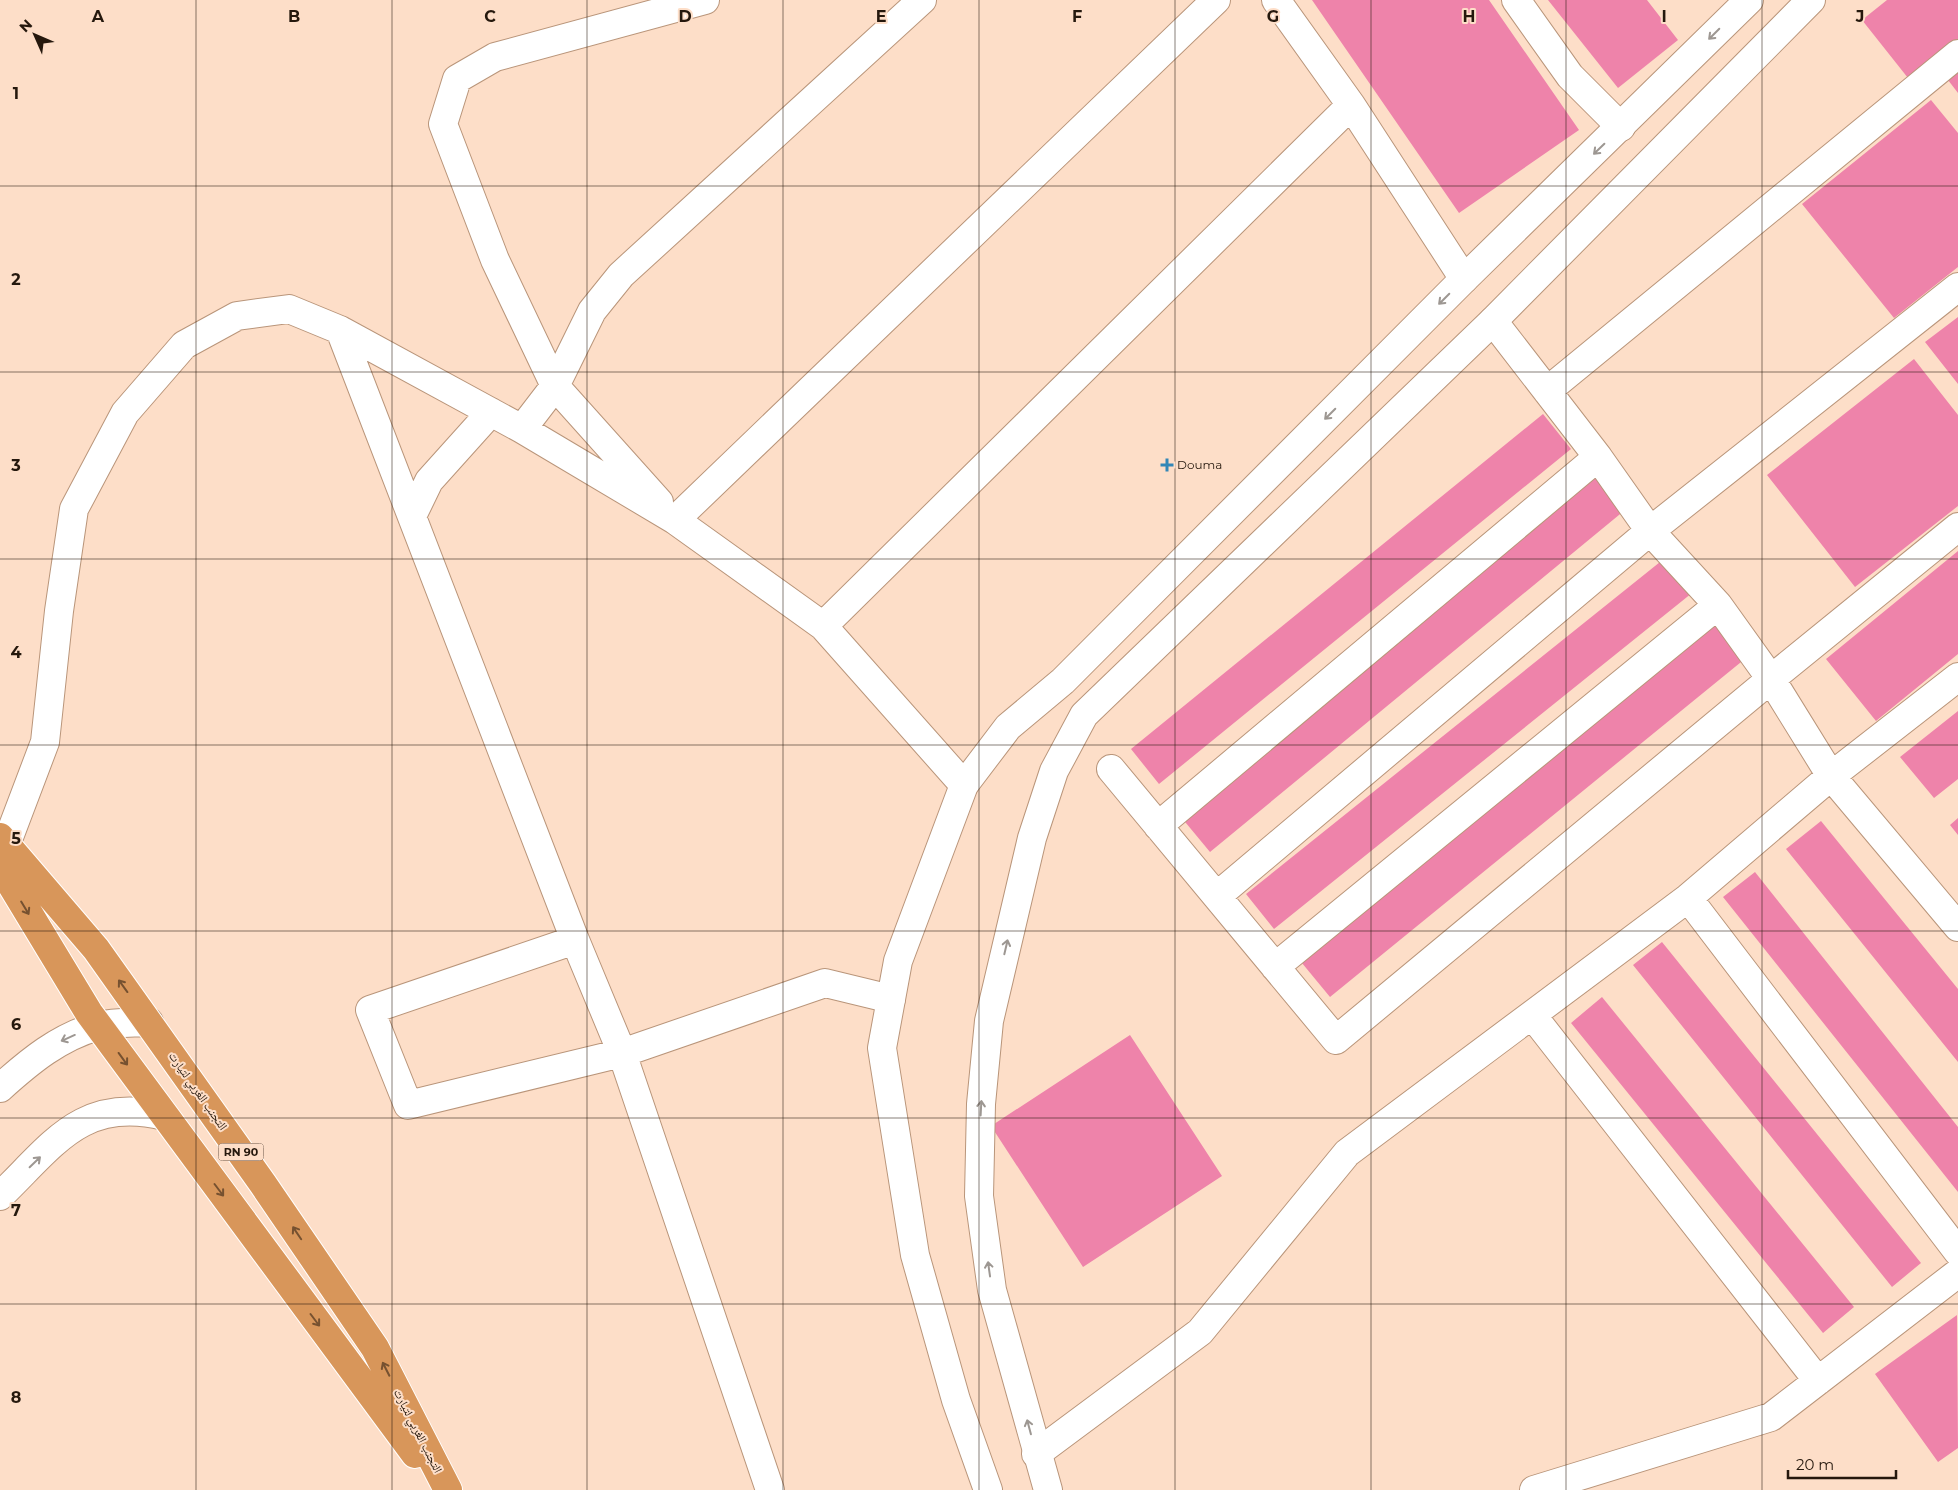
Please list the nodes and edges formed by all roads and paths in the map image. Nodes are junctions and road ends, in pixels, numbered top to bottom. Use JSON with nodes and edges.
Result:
{"nodes":[{"id":1,"x":704,"y":0,"type":"edge"},
{"id":2,"x":922,"y":0,"type":"edge"},
{"id":3,"x":1216,"y":0,"type":"edge"},
{"id":4,"x":1276,"y":0,"type":"edge"},
{"id":5,"x":1516,"y":0,"type":"edge"},
{"id":6,"x":1748,"y":0,"type":"edge"},
{"id":7,"x":1811,"y":0,"type":"edge"},
{"id":8,"x":1958,"y":54,"type":"edge"},
{"id":9,"x":1351,"y":106,"type":"junction"},
{"id":10,"x":1621,"y":127,"type":"junction"},
{"id":11,"x":1464,"y":279,"type":"junction"},
{"id":12,"x":1958,"y":287,"type":"edge"},
{"id":13,"x":1493,"y":321,"type":"junction"},
{"id":14,"x":340,"y":330,"type":"junction"},
{"id":15,"x":555,"y":386,"type":"junction"},
{"id":16,"x":1547,"y":391,"type":"junction"},
{"id":17,"x":491,"y":412,"type":"junction"},
{"id":18,"x":522,"y":429,"type":"junction"},
{"id":19,"x":1598,"y":457,"type":"junction"},
{"id":20,"x":412,"y":514,"type":"junction"},
{"id":21,"x":676,"y":520,"type":"junction"},
{"id":22,"x":1958,"y":527,"type":"edge"},
{"id":23,"x":1650,"y":531,"type":"junction"},
{"id":24,"x":1718,"y":605,"type":"junction"},
{"id":25,"x":823,"y":626,"type":"junction"},
{"id":26,"x":1958,"y":677,"type":"edge"},
{"id":27,"x":1771,"y":679,"type":"junction"},
{"id":28,"x":1111,"y":770,"type":"dead end"},
{"id":29,"x":1831,"y":776,"type":"junction"},
{"id":30,"x":964,"y":786,"type":"junction"},
{"id":31,"x":1158,"y":826,"type":"junction"},
{"id":32,"x":2,"y":849,"type":"edge"},
{"id":33,"x":1217,"y":896,"type":"junction"},
{"id":34,"x":1688,"y":898,"type":"junction"},
{"id":35,"x":1958,"y":927,"type":"edge"},
{"id":36,"x":575,"y":940,"type":"junction"},
{"id":37,"x":1275,"y":967,"type":"junction"},
{"id":38,"x":891,"y":998,"type":"junction"},
{"id":39,"x":1532,"y":1015,"type":"junction"},
{"id":40,"x":149,"y":1022,"type":"junction"},
{"id":41,"x":99,"y":1026,"type":"junction"},
{"id":42,"x":622,"y":1053,"type":"junction"},
{"id":43,"x":0,"y":1088,"type":"edge"},
{"id":44,"x":164,"y":1116,"type":"junction"},
{"id":45,"x":0,"y":1196,"type":"edge"},
{"id":46,"x":1958,"y":1252,"type":"edge"},
{"id":47,"x":1958,"y":1274,"type":"edge"},
{"id":48,"x":1818,"y":1381,"type":"junction"},
{"id":49,"x":1036,"y":1454,"type":"junction"},
{"id":50,"x":442,"y":1490,"type":"edge"},
{"id":51,"x":448,"y":1490,"type":"edge"},
{"id":52,"x":770,"y":1490,"type":"edge"},
{"id":53,"x":988,"y":1490,"type":"edge"},
{"id":54,"x":1048,"y":1490,"type":"edge"},
{"id":55,"x":1534,"y":1490,"type":"edge"}],
"edges":[{"from":1,"to":15,"type":"street"},
{"from":2,"to":15,"type":"street"},
{"from":3,"to":21,"type":"street"},
{"from":4,"to":9,"type":"street"},
{"from":5,"to":10,"type":"street"},
{"from":6,"to":10,"type":"street","one_way":true},
{"from":7,"to":13,"type":"street"},
{"from":8,"to":16,"type":"street"},
{"from":9,"to":11,"type":"street"},
{"from":9,"to":25,"type":"street"},
{"from":10,"to":11,"type":"street","one_way":true},
{"from":11,"to":30,"type":"street","one_way":true},
{"from":12,"to":23,"type":"street"},
{"from":13,"to":16,"type":"street"},
{"from":49,"to":13,"type":"street","one_way":true},
{"from":14,"to":17,"type":"street"},
{"from":14,"to":20,"type":"street"},
{"from":14,"to":32,"type":"street"},
{"from":15,"to":18,"type":"street"},
{"from":15,"to":21,"type":"street"},
{"from":16,"to":19,"type":"street"},
{"from":17,"to":18,"type":"street"},
{"from":17,"to":20,"type":"street"},
{"from":18,"to":21,"type":"street"},
{"from":19,"to":23,"type":"street"},
{"from":19,"to":31,"type":"street"},
{"from":20,"to":36,"type":"street"},
{"from":21,"to":25,"type":"street"},
{"from":22,"to":27,"type":"street"},
{"from":23,"to":24,"type":"street"},
{"from":23,"to":33,"type":"street"},
{"from":24,"to":27,"type":"street"},
{"from":24,"to":37,"type":"street"},
{"from":25,"to":30,"type":"street"},
{"from":26,"to":29,"type":"street"},
{"from":27,"to":29,"type":"street"},
{"from":27,"to":37,"type":"street"},
{"from":28,"to":31,"type":"street"},
{"from":29,"to":34,"type":"street"},
{"from":29,"to":35,"type":"street"},
{"from":30,"to":38,"type":"street"},
{"from":31,"to":33,"type":"street"},
{"from":40,"to":32,"type":"highway","name":"التجنب الغربي لتيارت","number":"RN 90","one_way":true},
{"from":32,"to":41,"type":"highway","name":"التجنب الغربي لتيارت","number":"RN 90","one_way":true},
{"from":33,"to":37,"type":"street"},
{"from":34,"to":39,"type":"street"},
{"from":34,"to":46,"type":"street"},
{"from":36,"to":42,"type":"street"},
{"from":36,"to":42,"type":"street"},
{"from":38,"to":42,"type":"street"},
{"from":38,"to":53,"type":"street"},
{"from":39,"to":48,"type":"street"},
{"from":39,"to":49,"type":"street"},
{"from":40,"to":41,"type":"street"},
{"from":51,"to":40,"type":"highway","name":"التجنب الغربي لتيارت","number":"RN 90","one_way":true},
{"from":41,"to":43,"type":"street","one_way":true},
{"from":41,"to":44,"type":"highway","name":"التجنب الغربي لتيارت","number":"RN 90","one_way":true},
{"from":42,"to":52,"type":"street"},
{"from":45,"to":44,"type":"street","one_way":true},
{"from":44,"to":50,"type":"highway","name":"التجنب الغربي لتيارت","number":"RN 90","one_way":true},
{"from":47,"to":48,"type":"street"},
{"from":48,"to":55,"type":"street"},
{"from":49,"to":54,"type":"street"}]}
